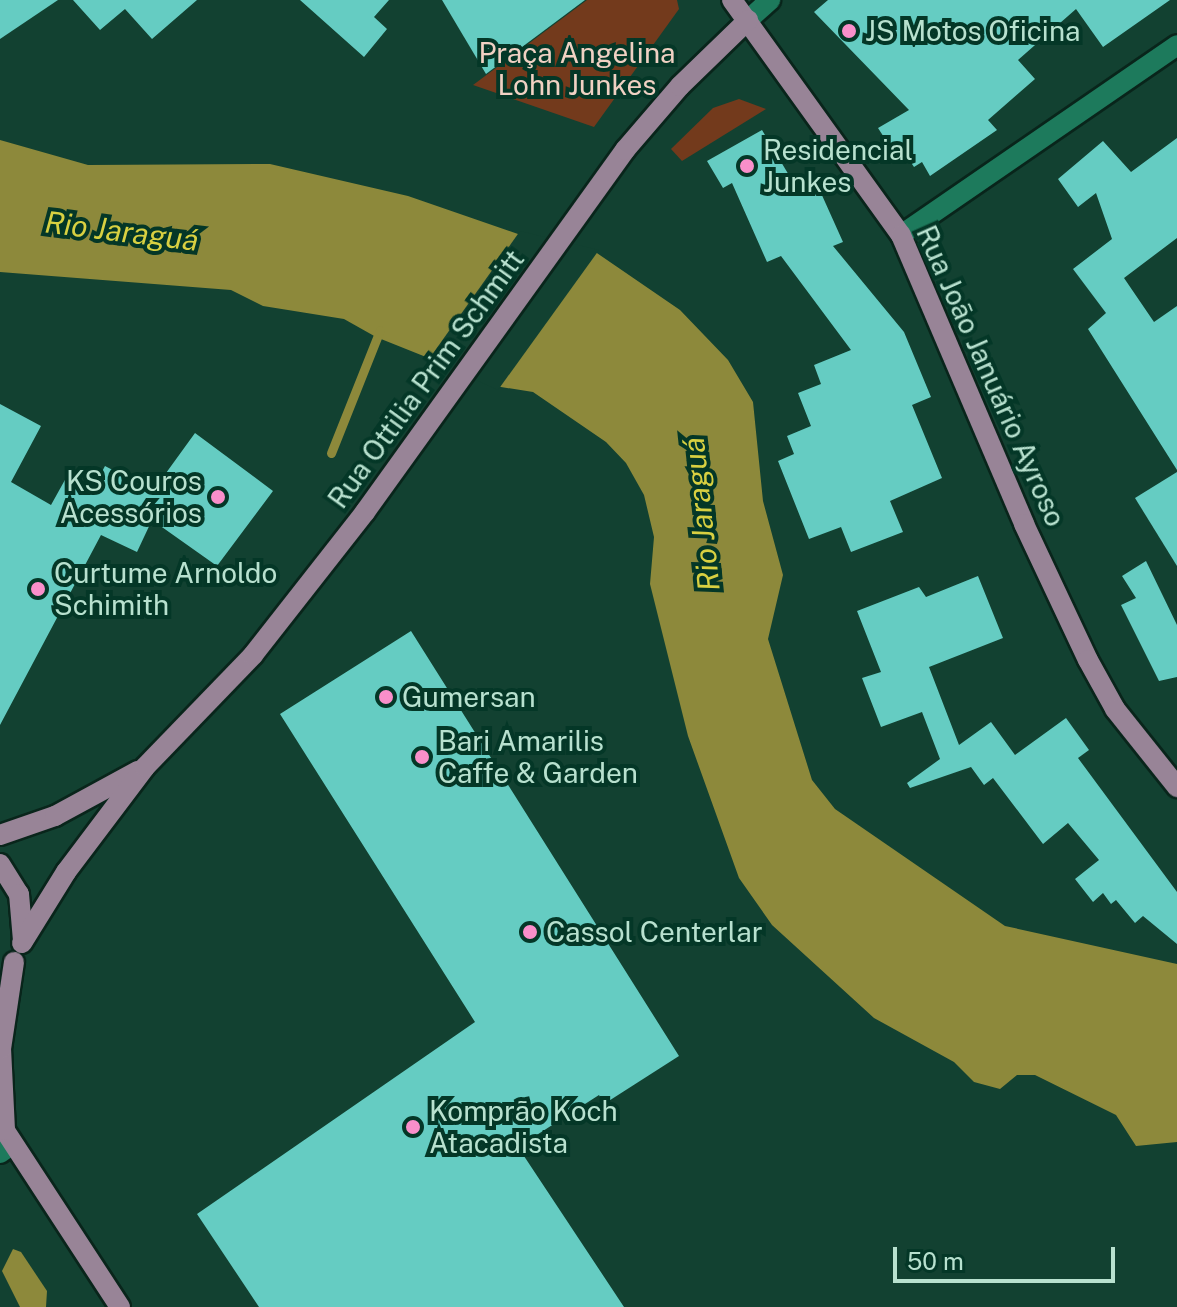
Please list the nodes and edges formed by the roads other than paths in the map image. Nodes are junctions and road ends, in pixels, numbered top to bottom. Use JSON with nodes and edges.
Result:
{"nodes":[{"id":1,"x":732,"y":0,"type":"edge"},
{"id":2,"x":770,"y":0,"type":"edge"},
{"id":3,"x":748,"y":20,"type":"junction"},
{"id":4,"x":1177,"y":45,"type":"edge"},
{"id":5,"x":901,"y":235,"type":"junction"},
{"id":6,"x":145,"y":767,"type":"junction"},
{"id":7,"x":1177,"y":787,"type":"edge"},
{"id":8,"x":0,"y":835,"type":"edge"},
{"id":9,"x":0,"y":864,"type":"edge"},
{"id":10,"x":12,"y":961,"type":"edge"},
{"id":11,"x":5,"y":1138,"type":"edge"},
{"id":12,"x":120,"y":1307,"type":"edge"}],
"edges":[{"from":1,"to":3,"type":"main road","name":"Rua João Januário Ayroso"},
{"from":2,"to":3,"type":"street"},
{"from":3,"to":5,"type":"main road","name":"Rua João Januário Ayroso"},
{"from":3,"to":6,"type":"main road","name":"Rua Ottilia Prim Schmitt"},
{"from":4,"to":5,"type":"street"},
{"from":5,"to":7,"type":"main road","name":"Rua João Januário Ayroso"},
{"from":6,"to":8,"type":"main road","name":"Rua Ottilia Prim Schmitt"},
{"from":6,"to":10,"type":"main road","name":"Rua Ottilia Prim Schmitt"},
{"from":9,"to":10,"type":"main road"},
{"from":10,"to":11,"type":"main road"},
{"from":11,"to":12,"type":"main road"}]}
